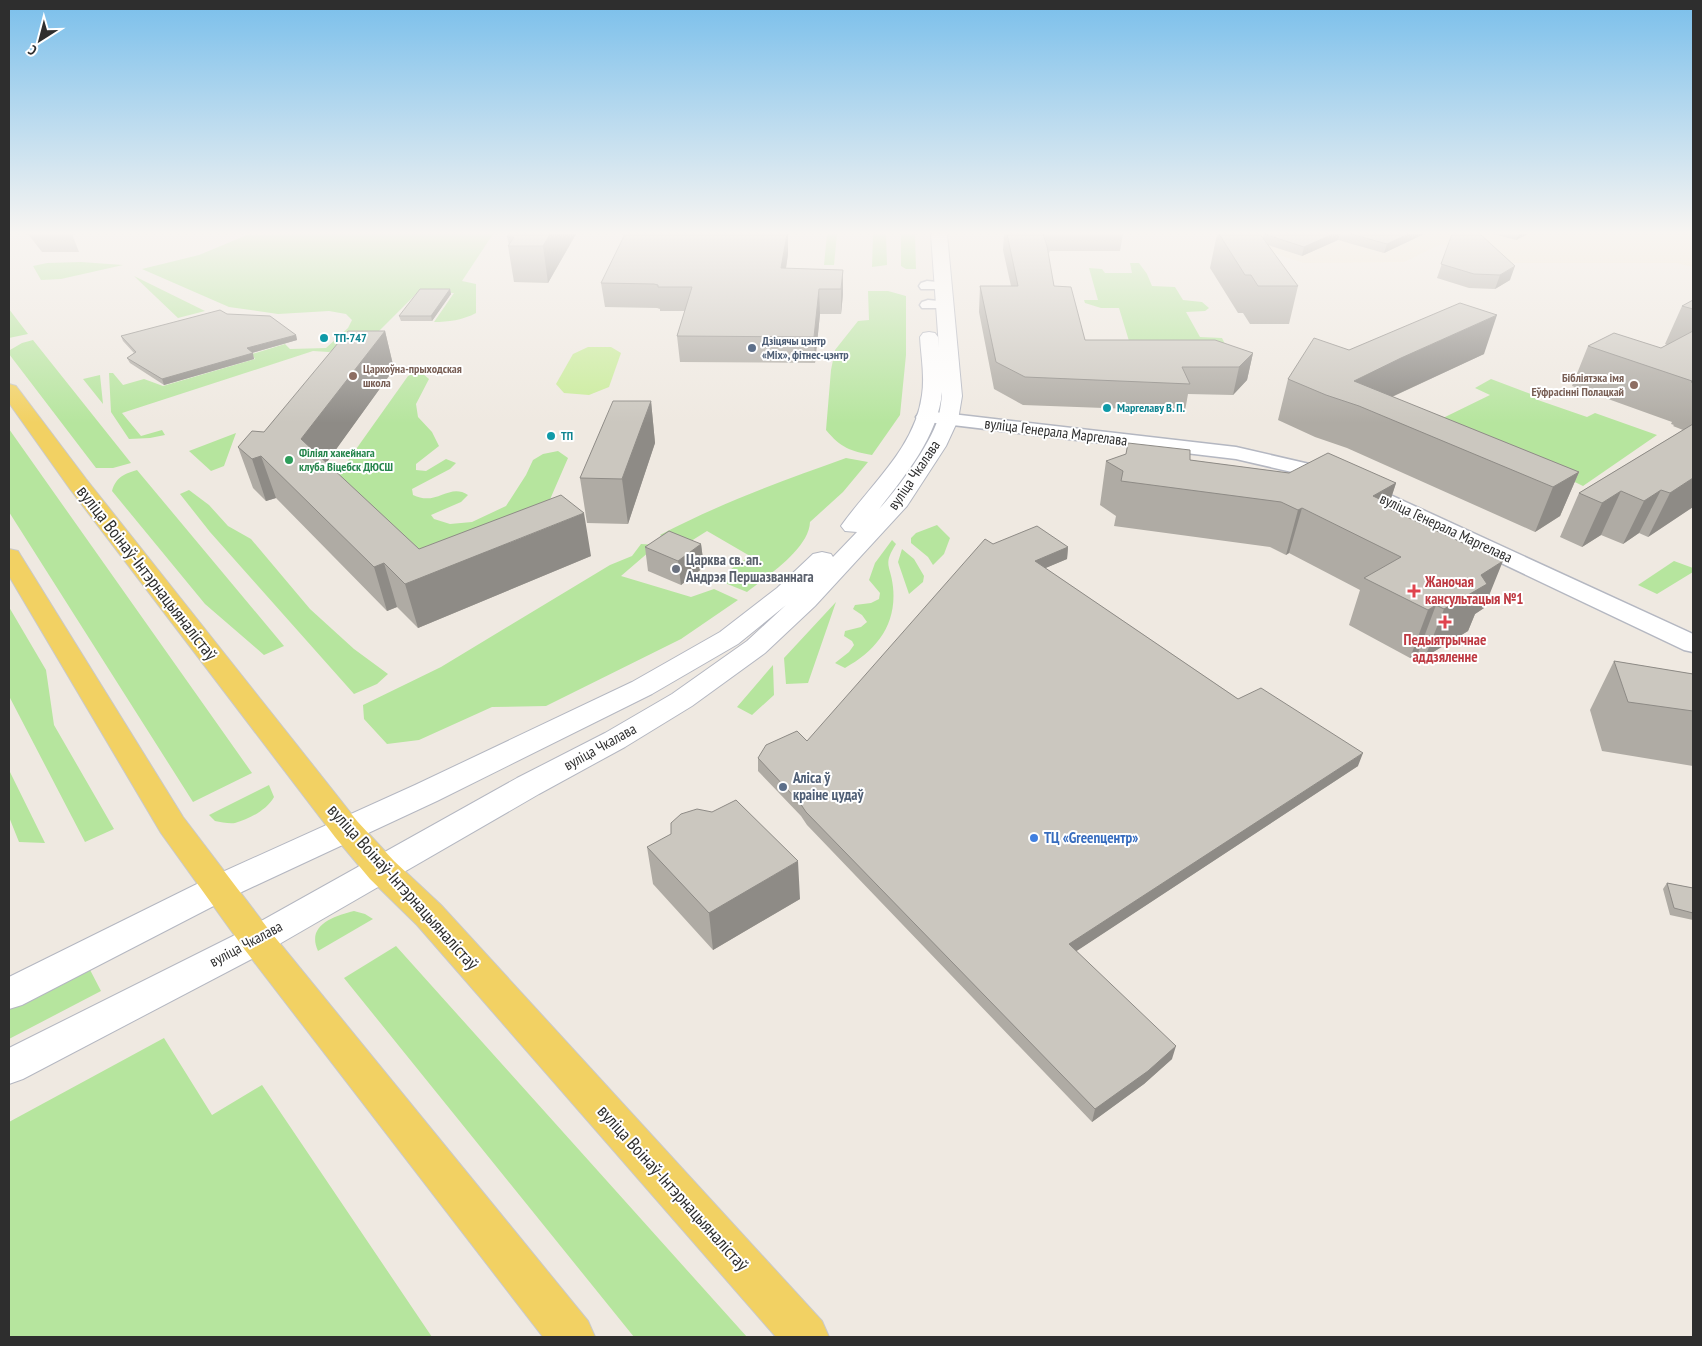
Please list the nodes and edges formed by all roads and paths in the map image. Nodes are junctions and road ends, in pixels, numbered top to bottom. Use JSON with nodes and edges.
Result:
{"nodes":[{"id":1,"x":935,"y":297,"type":"edge"},
{"id":2,"x":13,"y":401,"type":"edge"},
{"id":3,"x":937,"y":418,"type":"junction"},
{"id":4,"x":9,"y":556,"type":"edge"},
{"id":5,"x":1693,"y":644,"type":"edge"},
{"id":6,"x":346,"y":829,"type":"junction"},
{"id":7,"x":382,"y":870,"type":"junction"},
{"id":8,"x":219,"y":888,"type":"junction"},
{"id":9,"x":257,"y":940,"type":"junction"},
{"id":10,"x":9,"y":994,"type":"edge"},
{"id":11,"x":9,"y":1067,"type":"edge"},
{"id":12,"x":572,"y":1337,"type":"edge"},
{"id":13,"x":806,"y":1337,"type":"edge"}],
"edges":[{"from":1,"to":3,"type":"main road","name":"вуліца Чкалава"},
{"from":2,"to":6,"type":"main road","name":"вуліца Воінаў-Інтэрнацыяналістаў"},
{"from":3,"to":5,"type":"street","name":"вуліца Генерала Маргелава"},
{"from":3,"to":6,"type":"main road","name":"вуліца Чкалава"},
{"from":3,"to":7,"type":"main road","name":"вуліца Чкалава"},
{"from":4,"to":8,"type":"main road"},
{"from":6,"to":7,"type":"main road","name":"вуліца Воінаў-Інтэрнацыяналістаў"},
{"from":6,"to":8,"type":"main road","name":"вуліца Чкалава"},
{"from":7,"to":9,"type":"main road","name":"вуліца Чкалава"},
{"from":7,"to":13,"type":"main road","name":"вуліца Воінаў-Інтэрнацыяналістаў"},
{"from":8,"to":9,"type":"main road"},
{"from":8,"to":10,"type":"main road","name":"вуліца Чкалава"},
{"from":9,"to":11,"type":"main road","name":"вуліца Чкалава"},
{"from":9,"to":12,"type":"main road"}]}
